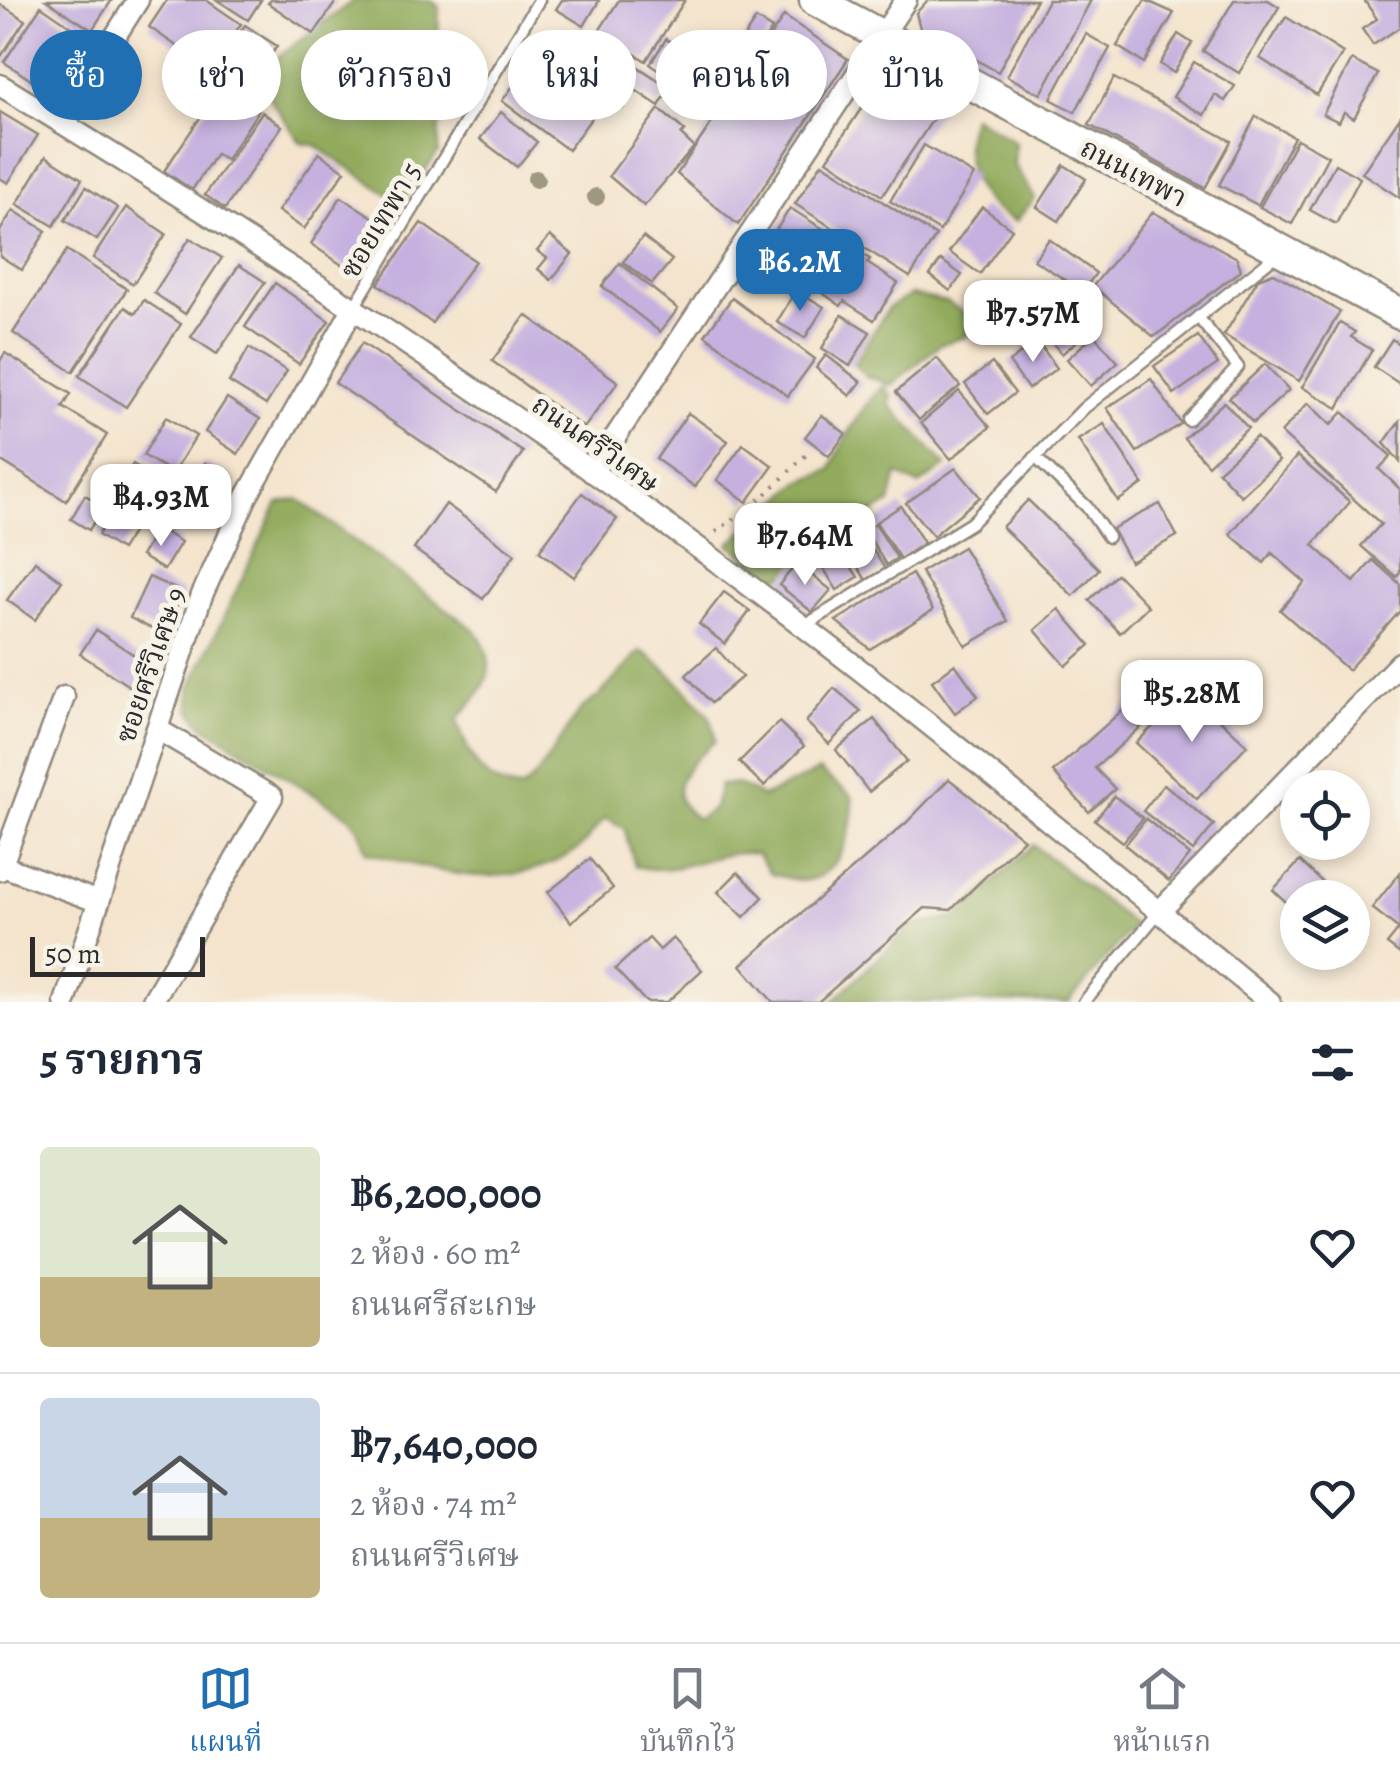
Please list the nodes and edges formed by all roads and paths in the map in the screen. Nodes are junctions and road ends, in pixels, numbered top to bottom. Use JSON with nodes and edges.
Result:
{"nodes":[{"id":1,"x":138,"y":0,"type":"edge"},
{"id":2,"x":539,"y":0,"type":"edge"},
{"id":3,"x":816,"y":0,"type":"edge"},
{"id":4,"x":906,"y":0,"type":"edge"},
{"id":5,"x":873,"y":30,"type":"edge"},
{"id":6,"x":885,"y":30,"type":"edge"},
{"id":7,"x":0,"y":84,"type":"edge"},
{"id":8,"x":979,"y":88,"type":"edge"},
{"id":9,"x":847,"y":94,"type":"edge"},
{"id":10,"x":61,"y":122,"type":"junction"},
{"id":11,"x":1281,"y":252,"type":"junction"},
{"id":12,"x":353,"y":309,"type":"junction"},
{"id":13,"x":1400,"y":314,"type":"edge"},
{"id":14,"x":1198,"y":317,"type":"junction"},
{"id":15,"x":1188,"y":420,"type":"dead end"},
{"id":16,"x":807,"y":454,"type":"dead end"},
{"id":17,"x":1034,"y":457,"type":"junction"},
{"id":18,"x":592,"y":472,"type":"junction"},
{"id":19,"x":1108,"y":537,"type":"dead end"},
{"id":20,"x":698,"y":550,"type":"junction"},
{"id":21,"x":804,"y":626,"type":"junction"},
{"id":22,"x":1400,"y":664,"type":"edge"},
{"id":23,"x":64,"y":697,"type":"dead end"},
{"id":24,"x":157,"y":730,"type":"junction"},
{"id":25,"x":1,"y":867,"type":"edge"},
{"id":26,"x":100,"y":902,"type":"junction"},
{"id":27,"x":1159,"y":912,"type":"junction"},
{"id":28,"x":66,"y":1002,"type":"edge"},
{"id":29,"x":152,"y":1002,"type":"edge"},
{"id":30,"x":1084,"y":1002,"type":"edge"},
{"id":31,"x":1270,"y":1002,"type":"edge"}],
"edges":[{"from":1,"to":10,"type":"street"},
{"from":2,"to":12,"type":"lane","name":"ซอยเทพา 5"},
{"from":3,"to":5,"type":"main road","name":"ถนนเทพา"},
{"from":4,"to":6,"type":"street"},
{"from":7,"to":10,"type":"street","name":"ถนนศรีวิเศษ"},
{"from":8,"to":11,"type":"main road","name":"ถนนเทพา"},
{"from":9,"to":18,"type":"street"},
{"from":10,"to":12,"type":"street","name":"ถนนศรีวิเศษ"},
{"from":11,"to":13,"type":"main road","name":"ถนนเทพา"},
{"from":11,"to":14,"type":"lane"},
{"from":12,"to":18,"type":"street","name":"ถนนศรีวิเศษ"},
{"from":12,"to":24,"type":"street","name":"ซอยศรีวิเศษ 9"},
{"from":14,"to":15,"type":"lane"},
{"from":14,"to":17,"type":"lane"},
{"from":16,"to":20,"type":"path"},
{"from":17,"to":19,"type":"lane"},
{"from":17,"to":21,"type":"lane"},
{"from":18,"to":20,"type":"street","name":"ถนนศรีวิเศษ"},
{"from":20,"to":21,"type":"street","name":"ถนนศรีวิเศษ"},
{"from":21,"to":27,"type":"street","name":"ถนนศรีวิเศษ"},
{"from":22,"to":27,"type":"street"},
{"from":23,"to":25,"type":"street"},
{"from":24,"to":26,"type":"street","name":"ซอยศรีวิเศษ 9"},
{"from":24,"to":29,"type":"street"},
{"from":25,"to":26,"type":"street"},
{"from":26,"to":28,"type":"street","name":"ซอยศรีวิเศษ 9"},
{"from":27,"to":30,"type":"lane"},
{"from":27,"to":31,"type":"street","name":"ถนนศรีวิเศษ"}]}
